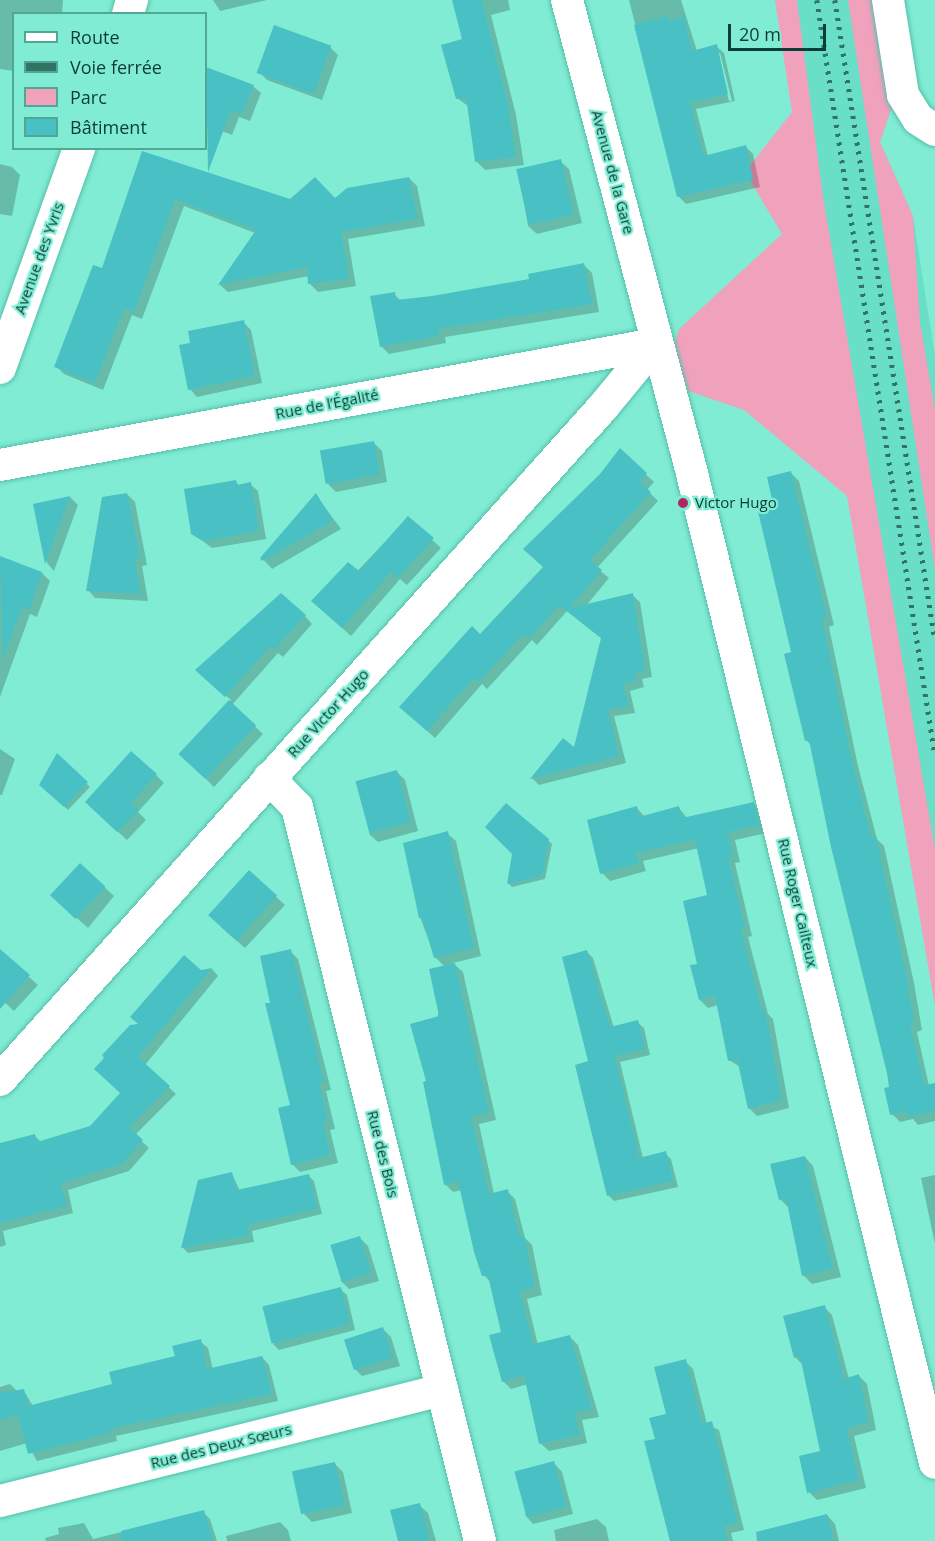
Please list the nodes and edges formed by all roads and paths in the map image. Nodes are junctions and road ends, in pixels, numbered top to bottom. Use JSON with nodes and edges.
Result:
{"nodes":[{"id":1,"x":567,"y":0,"type":"edge"},
{"id":2,"x":888,"y":0,"type":"edge"},
{"id":3,"x":935,"y":130,"type":"edge"},
{"id":4,"x":78,"y":150,"type":"edge"},
{"id":5,"x":655,"y":344,"type":"junction"},
{"id":6,"x":0,"y":368,"type":"edge"},
{"id":7,"x":0,"y":465,"type":"edge"},
{"id":8,"x":269,"y":778,"type":"junction"},
{"id":9,"x":0,"y":1080,"type":"edge"},
{"id":10,"x":442,"y":1390,"type":"junction"},
{"id":11,"x":935,"y":1463,"type":"edge"},
{"id":12,"x":0,"y":1501,"type":"edge"},
{"id":13,"x":480,"y":1541,"type":"edge"}],
"edges":[{"from":1,"to":5,"type":"street","name":"Avenue de la Gare"},
{"from":2,"to":3,"type":"street"},
{"from":4,"to":6,"type":"street","name":"Avenue des Yvris"},
{"from":5,"to":7,"type":"street","name":"Rue de l’Égalité"},
{"from":5,"to":8,"type":"street","name":"Rue Victor Hugo"},
{"from":5,"to":11,"type":"street","name":"Rue Roger Cailteux"},
{"from":8,"to":9,"type":"street","name":"Rue Victor Hugo"},
{"from":8,"to":10,"type":"street","name":"Rue des Bois"},
{"from":10,"to":12,"type":"street","name":"Rue des Deux Sœurs"},
{"from":10,"to":13,"type":"street","name":"Rue des Bois"}]}
